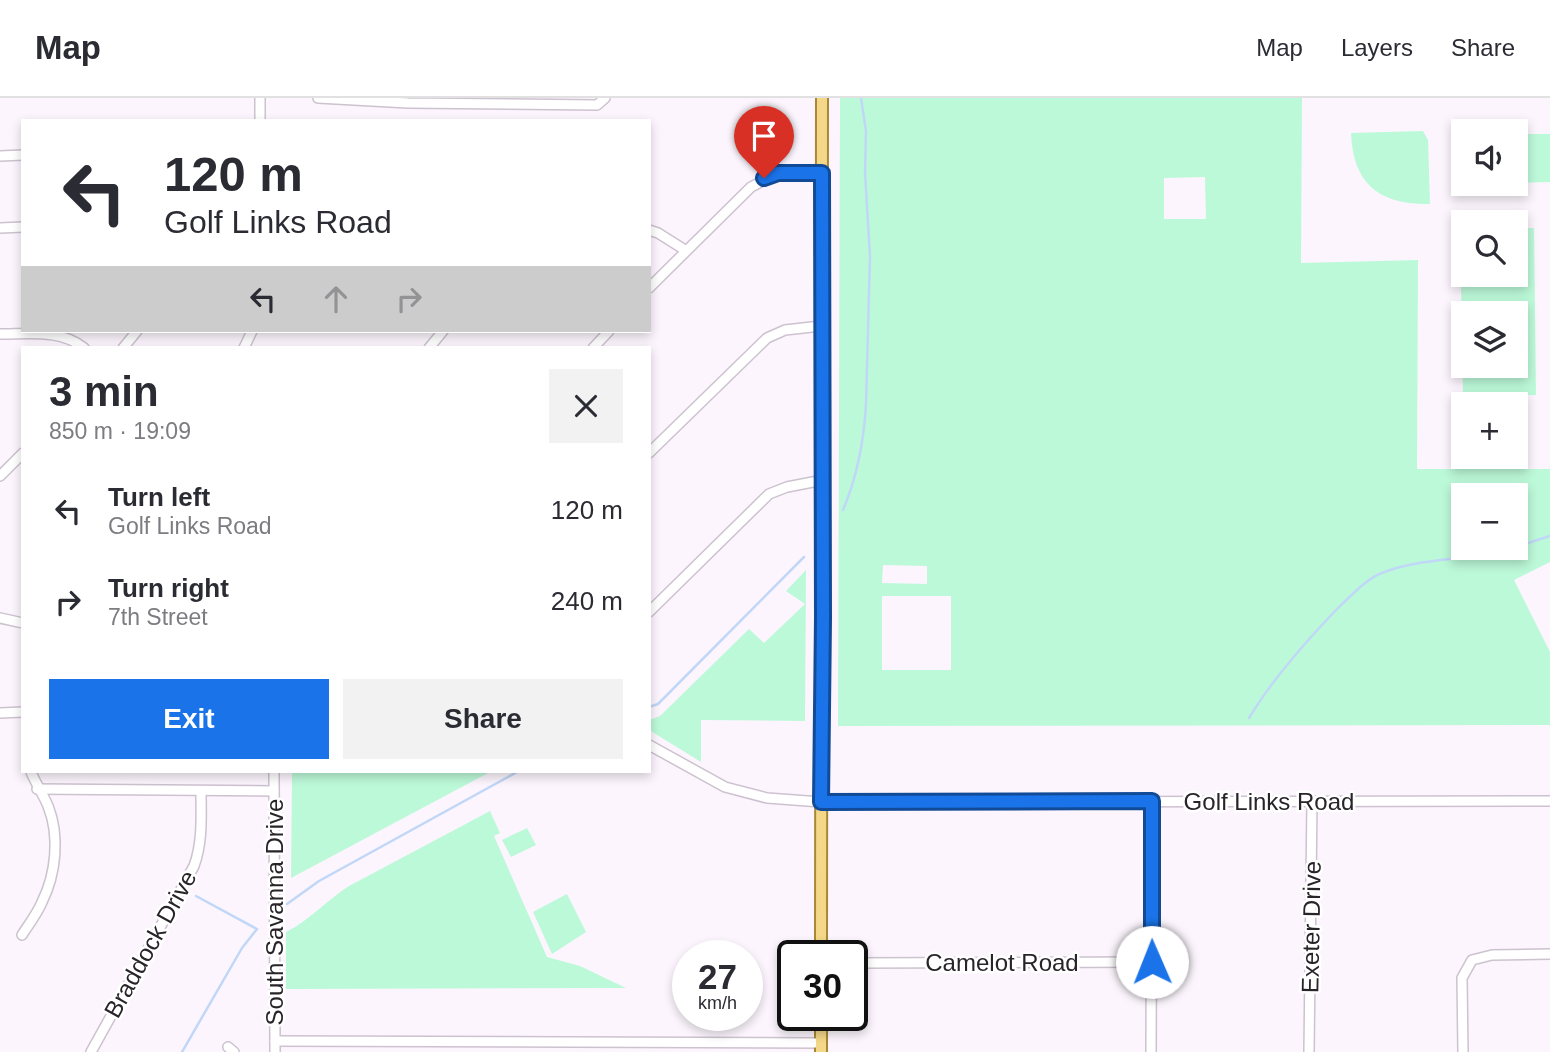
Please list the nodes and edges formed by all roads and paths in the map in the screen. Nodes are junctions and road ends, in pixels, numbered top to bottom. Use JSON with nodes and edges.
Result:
{"nodes":[{"id":1,"x":260,"y":98,"type":"edge"},
{"id":2,"x":318,"y":98,"type":"edge"},
{"id":3,"x":605,"y":98,"type":"edge"},
{"id":4,"x":822,"y":98,"type":"edge"},
{"id":5,"x":408,"y":100,"type":"edge"},
{"id":6,"x":510,"y":100,"type":"edge"},
{"id":7,"x":260,"y":119,"type":"edge"},
{"id":8,"x":21,"y":155,"type":"edge"},
{"id":9,"x":0,"y":156,"type":"edge"},
{"id":10,"x":822,"y":173,"type":"junction"},
{"id":11,"x":0,"y":228,"type":"edge"},
{"id":12,"x":21,"y":228,"type":"edge"},
{"id":13,"x":651,"y":231,"type":"edge"},
{"id":14,"x":685,"y":250,"type":"junction"},
{"id":15,"x":651,"y":286,"type":"edge"},
{"id":16,"x":821,"y":326,"type":"junction"},
{"id":17,"x":607,"y":333,"type":"edge"},
{"id":18,"x":0,"y":334,"type":"edge"},
{"id":19,"x":81,"y":346,"type":"edge"},
{"id":20,"x":595,"y":346,"type":"edge"},
{"id":21,"x":651,"y":451,"type":"edge"},
{"id":22,"x":21,"y":455,"type":"edge"},
{"id":23,"x":0,"y":475,"type":"edge"},
{"id":24,"x":823,"y":480,"type":"junction"},
{"id":25,"x":651,"y":610,"type":"edge"},
{"id":26,"x":0,"y":618,"type":"edge"},
{"id":27,"x":21,"y":623,"type":"edge"},
{"id":28,"x":21,"y":712,"type":"edge"},
{"id":29,"x":0,"y":713,"type":"edge"},
{"id":30,"x":651,"y":746,"type":"edge"},
{"id":31,"x":31,"y":773,"type":"edge"},
{"id":32,"x":274,"y":773,"type":"edge"},
{"id":33,"x":37,"y":789,"type":"junction"},
{"id":34,"x":201,"y":791,"type":"junction"},
{"id":35,"x":274,"y":791,"type":"junction"},
{"id":36,"x":1152,"y":801,"type":"junction"},
{"id":37,"x":1312,"y":801,"type":"junction"},
{"id":38,"x":1550,"y":801,"type":"edge"},
{"id":39,"x":821,"y":802,"type":"junction"},
{"id":40,"x":22,"y":935,"type":"dead end"},
{"id":41,"x":821,"y":940,"type":"edge"},
{"id":42,"x":1550,"y":954,"type":"edge"},
{"id":43,"x":868,"y":962,"type":"edge"},
{"id":44,"x":1152,"y":962,"type":"junction"},
{"id":45,"x":275,"y":1041,"type":"junction"},
{"id":46,"x":821,"y":1048,"type":"edge"},
{"id":47,"x":91,"y":1052,"type":"edge"},
{"id":48,"x":275,"y":1052,"type":"edge"},
{"id":49,"x":1151,"y":1052,"type":"edge"},
{"id":50,"x":1310,"y":1052,"type":"edge"},
{"id":51,"x":1463,"y":1052,"type":"edge"}],
"edges":[{"from":1,"to":7,"type":"street"},
{"from":2,"to":5,"type":"street"},
{"from":3,"to":6,"type":"street"},
{"from":4,"to":10,"type":"main road"},
{"from":5,"to":6,"type":"street"},
{"from":8,"to":9,"type":"street"},
{"from":10,"to":14,"type":"street"},
{"from":10,"to":16,"type":"main road"},
{"from":11,"to":12,"type":"street"},
{"from":13,"to":14,"type":"street"},
{"from":14,"to":15,"type":"street"},
{"from":16,"to":21,"type":"street"},
{"from":16,"to":24,"type":"main road"},
{"from":17,"to":20,"type":"street"},
{"from":18,"to":19,"type":"street"},
{"from":22,"to":23,"type":"street"},
{"from":24,"to":25,"type":"street"},
{"from":24,"to":39,"type":"main road"},
{"from":26,"to":27,"type":"street"},
{"from":28,"to":29,"type":"street"},
{"from":30,"to":39,"type":"street","name":"Golf Links Road"},
{"from":31,"to":33,"type":"street"},
{"from":32,"to":35,"type":"street","name":"South Savanna Drive"},
{"from":33,"to":34,"type":"street"},
{"from":33,"to":40,"type":"street"},
{"from":34,"to":35,"type":"street"},
{"from":34,"to":47,"type":"street","name":"Braddock Drive"},
{"from":35,"to":45,"type":"street","name":"South Savanna Drive"},
{"from":36,"to":37,"type":"street","name":"Golf Links Road"},
{"from":36,"to":39,"type":"street","name":"Golf Links Road"},
{"from":36,"to":44,"type":"street"},
{"from":37,"to":38,"type":"street","name":"Golf Links Road"},
{"from":37,"to":50,"type":"street","name":"Exeter Drive"},
{"from":39,"to":41,"type":"main road"},
{"from":42,"to":51,"type":"street"},
{"from":43,"to":44,"type":"street","name":"Camelot Road"},
{"from":44,"to":49,"type":"street"},
{"from":45,"to":46,"type":"street"},
{"from":45,"to":48,"type":"street","name":"South Savanna Drive"}]}
